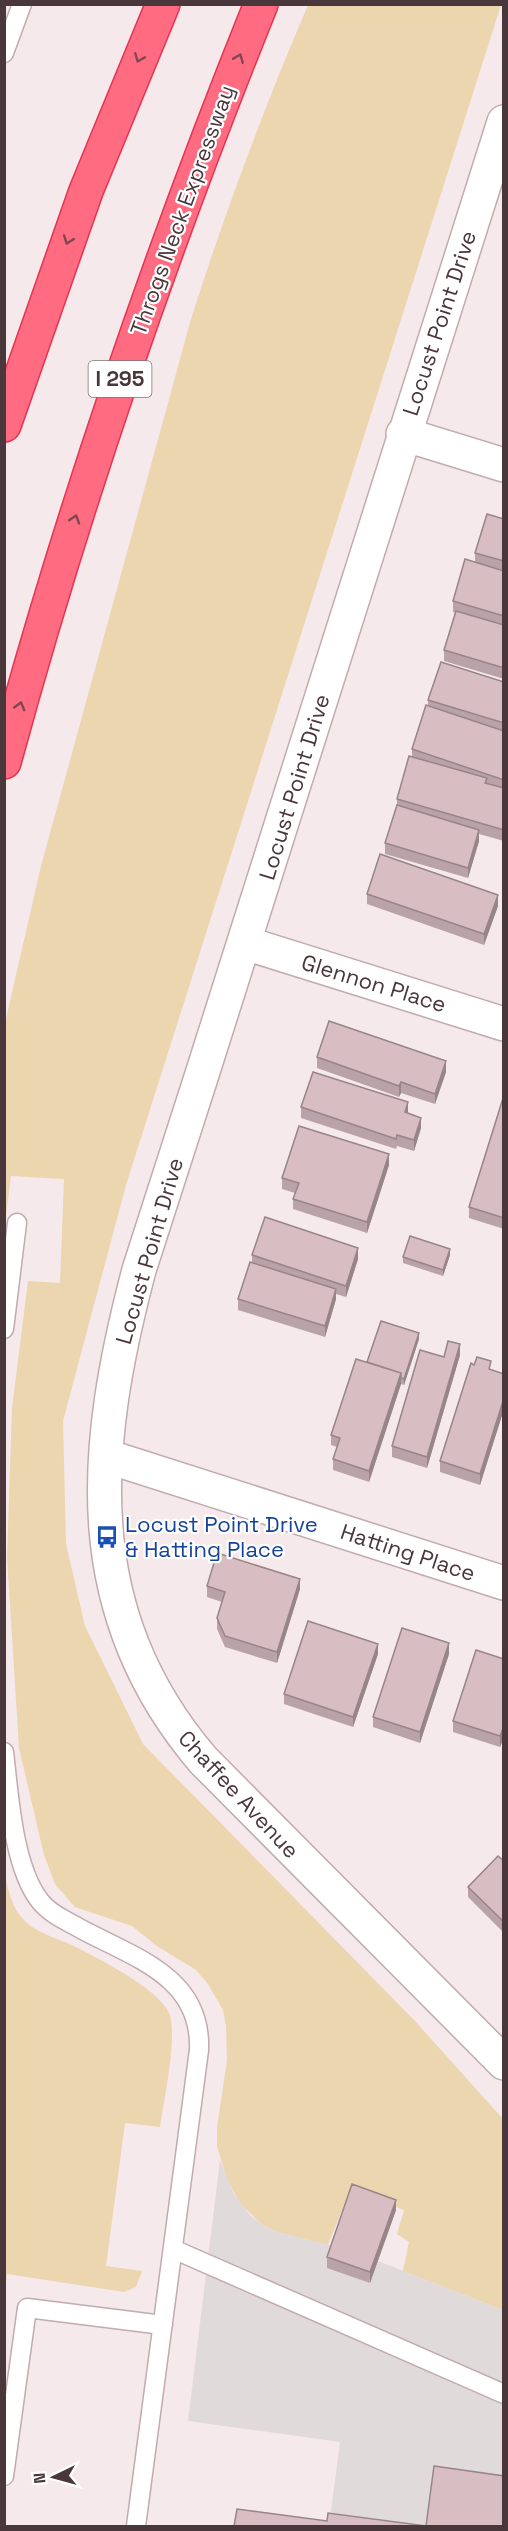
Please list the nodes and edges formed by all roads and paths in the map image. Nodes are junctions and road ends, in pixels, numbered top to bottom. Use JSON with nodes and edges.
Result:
{"nodes":[{"id":1,"x":22,"y":4,"type":"edge"},
{"id":2,"x":163,"y":4,"type":"edge"},
{"id":3,"x":261,"y":4,"type":"edge"},
{"id":4,"x":4,"y":53,"type":"edge"},
{"id":5,"x":504,"y":122,"type":"edge"},
{"id":6,"x":4,"y":425,"type":"edge"},
{"id":7,"x":403,"y":434,"type":"junction"},
{"id":8,"x":504,"y":465,"type":"edge"},
{"id":9,"x":4,"y":762,"type":"edge"},
{"id":10,"x":245,"y":943,"type":"junction"},
{"id":11,"x":504,"y":1024,"type":"edge"},
{"id":12,"x":17,"y":1223,"type":"dead end"},
{"id":13,"x":4,"y":1329,"type":"edge"},
{"id":14,"x":106,"y":1456,"type":"junction"},
{"id":15,"x":504,"y":1583,"type":"edge"},
{"id":16,"x":4,"y":1752,"type":"edge"},
{"id":17,"x":504,"y":2063,"type":"edge"},
{"id":18,"x":173,"y":2249,"type":"junction"},
{"id":19,"x":163,"y":2325,"type":"junction"},
{"id":20,"x":504,"y":2394,"type":"edge"},
{"id":21,"x":4,"y":2476,"type":"edge"},
{"id":22,"x":136,"y":2526,"type":"edge"}],
"edges":[{"from":1,"to":4,"type":"lane"},
{"from":2,"to":6,"type":"highway","one_way":true},
{"from":9,"to":3,"type":"highway","name":"Throgs Neck Expressway","number":"I 295","one_way":true},
{"from":5,"to":7,"type":"street","name":"Locust Point Drive"},
{"from":7,"to":8,"type":"street"},
{"from":7,"to":10,"type":"street","name":"Locust Point Drive"},
{"from":10,"to":11,"type":"street","name":"Glennon Place"},
{"from":10,"to":14,"type":"street","name":"Locust Point Drive"},
{"from":12,"to":13,"type":"lane"},
{"from":14,"to":15,"type":"street","name":"Hatting Place"},
{"from":14,"to":17,"type":"street","name":"Chaffee Avenue"},
{"from":16,"to":18,"type":"lane"},
{"from":18,"to":19,"type":"lane"},
{"from":18,"to":20,"type":"lane"},
{"from":19,"to":21,"type":"lane"},
{"from":19,"to":22,"type":"lane"}]}
